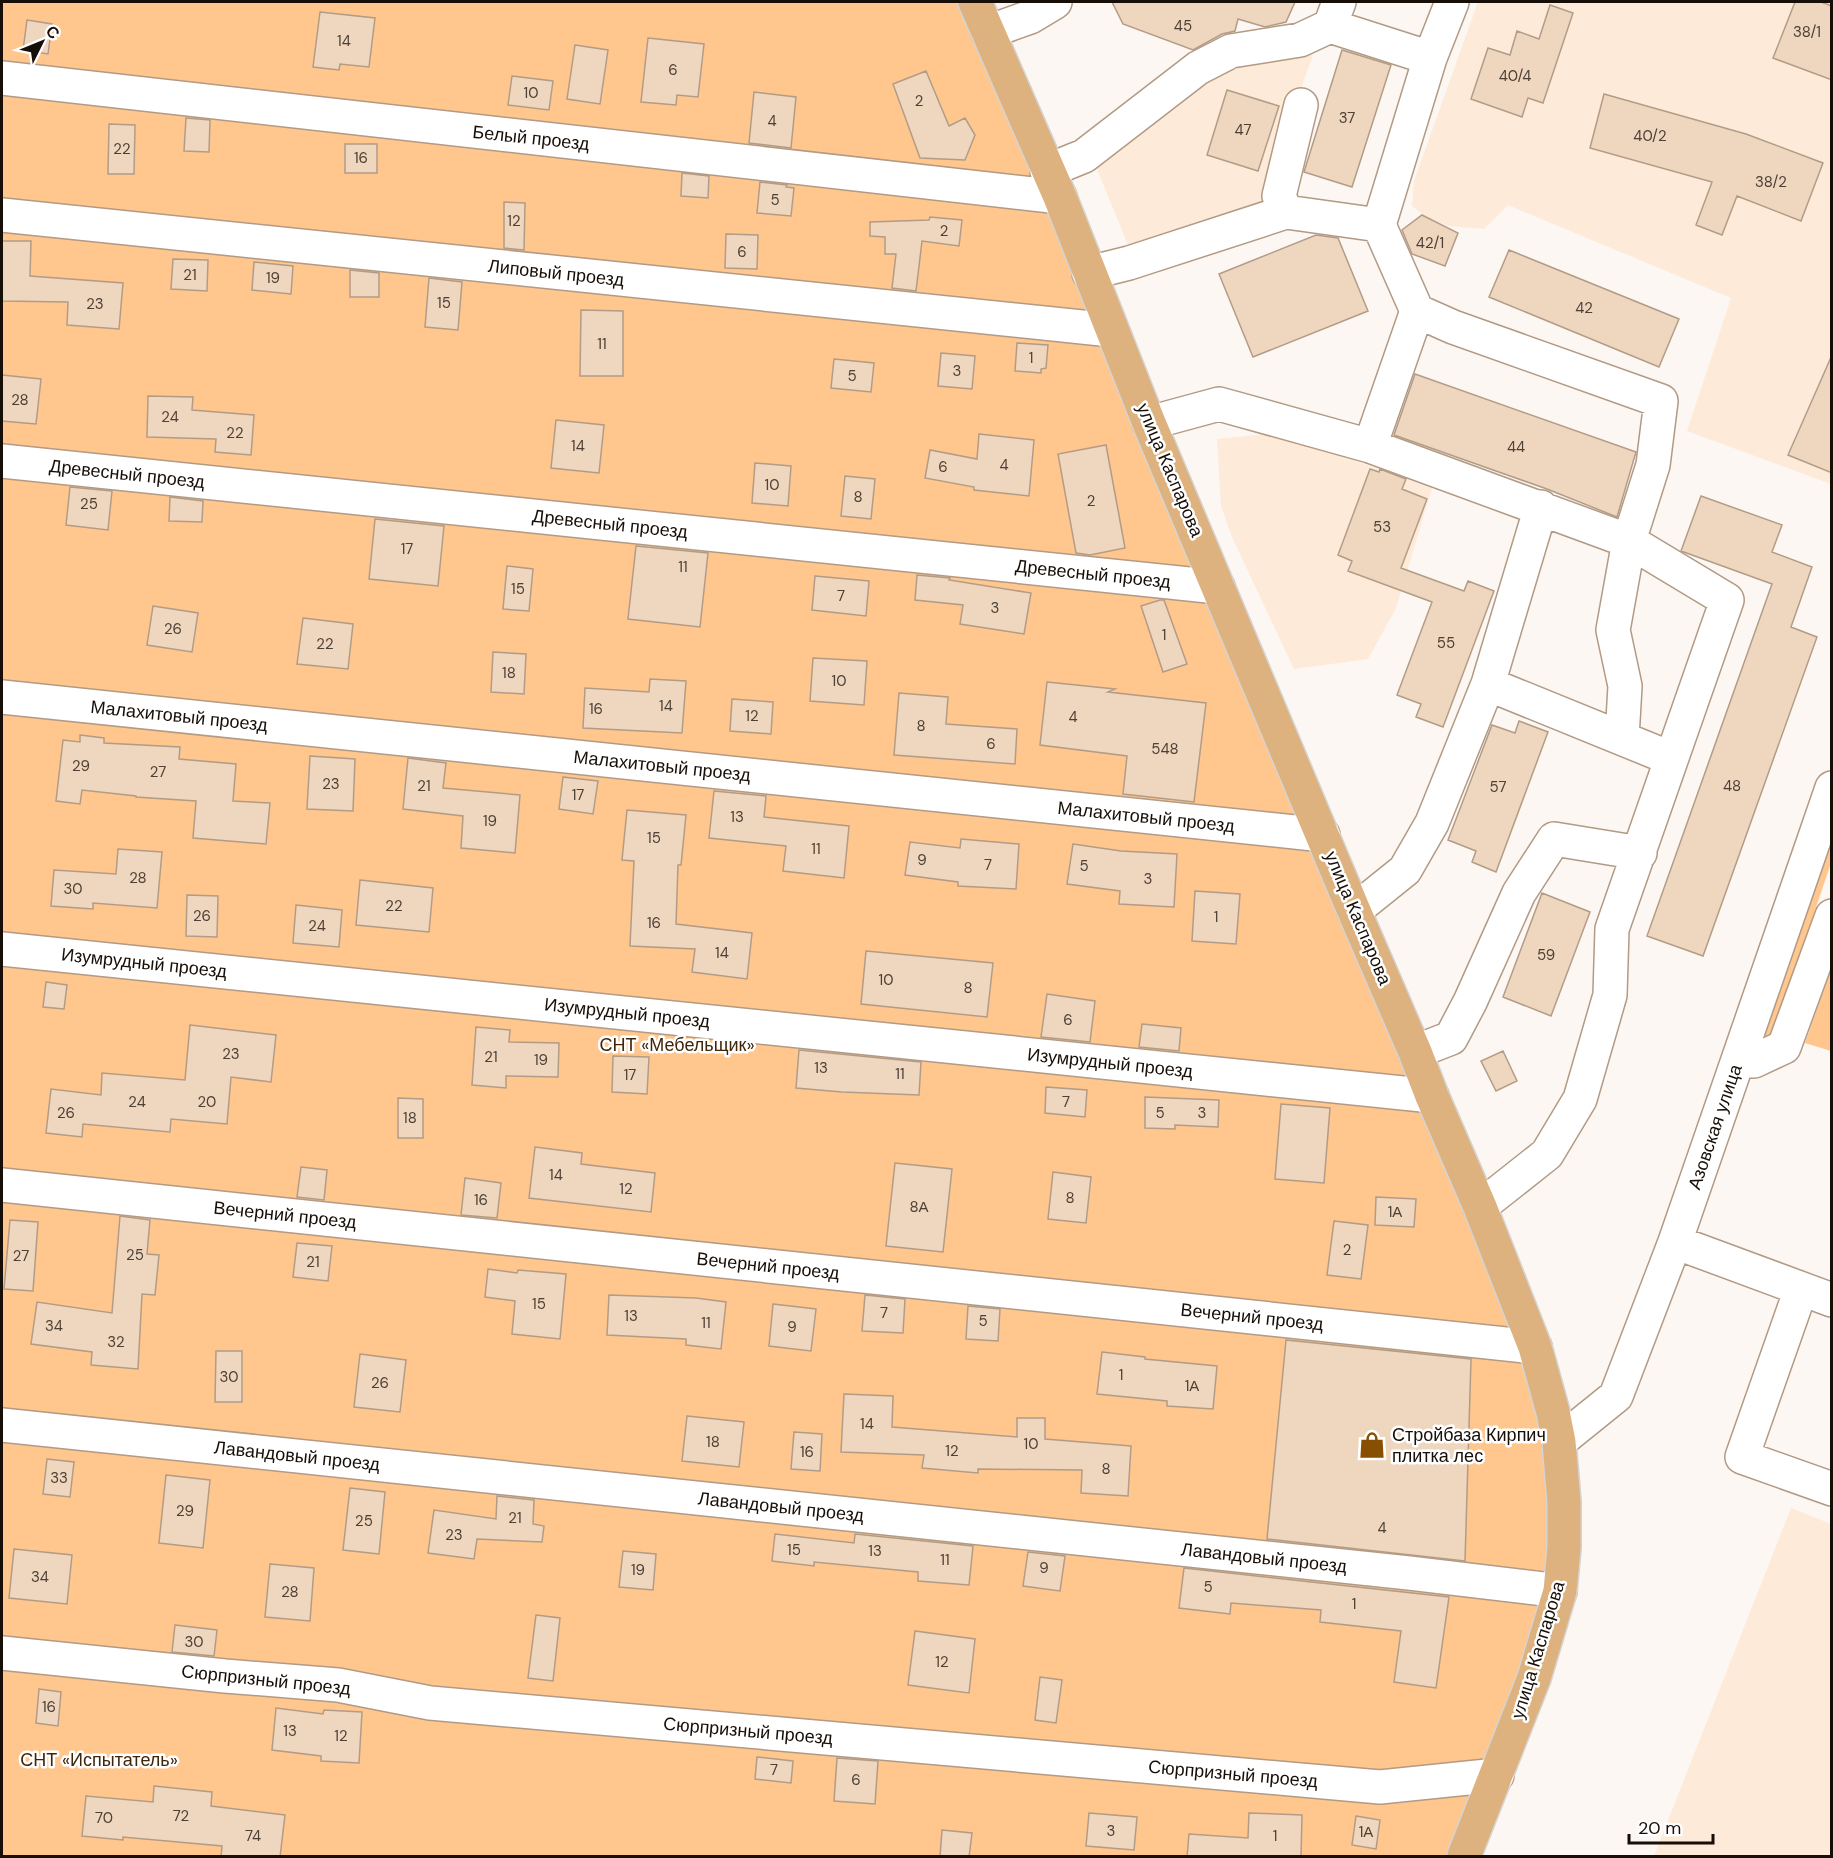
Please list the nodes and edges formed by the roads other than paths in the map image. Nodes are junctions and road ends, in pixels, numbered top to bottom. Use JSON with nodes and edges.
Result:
{"nodes":[{"id":1,"x":975,"y":2,"type":"edge"},
{"id":2,"x":1055,"y":2,"type":"edge"},
{"id":3,"x":1452,"y":2,"type":"edge"},
{"id":4,"x":1334,"y":14,"type":"edge"},
{"id":5,"x":988,"y":32,"type":"junction"},
{"id":6,"x":1430,"y":58,"type":"junction"},
{"id":7,"x":2,"y":78,"type":"edge"},
{"id":8,"x":1301,"y":105,"type":"dead end"},
{"id":9,"x":1054,"y":184,"type":"junction"},
{"id":10,"x":1286,"y":212,"type":"junction"},
{"id":11,"x":2,"y":216,"type":"edge"},
{"id":12,"x":1379,"y":225,"type":"junction"},
{"id":13,"x":1089,"y":273,"type":"junction"},
{"id":14,"x":1417,"y":311,"type":"junction"},
{"id":15,"x":1111,"y":330,"type":"junction"},
{"id":16,"x":1149,"y":423,"type":"junction"},
{"id":17,"x":1370,"y":446,"type":"junction"},
{"id":18,"x":2,"y":461,"type":"edge"},
{"id":19,"x":1541,"y":507,"type":"junction"},
{"id":20,"x":1629,"y":541,"type":"junction"},
{"id":21,"x":1218,"y":587,"type":"junction"},
{"id":22,"x":1488,"y":684,"type":"junction"},
{"id":23,"x":2,"y":697,"type":"edge"},
{"id":24,"x":1622,"y":738,"type":"junction"},
{"id":25,"x":1670,"y":758,"type":"junction"},
{"id":26,"x":1831,"y":790,"type":"edge"},
{"id":27,"x":1323,"y":835,"type":"junction"},
{"id":28,"x":1640,"y":853,"type":"junction"},
{"id":29,"x":1354,"y":911,"type":"junction"},
{"id":30,"x":1832,"y":916,"type":"edge"},
{"id":31,"x":2,"y":949,"type":"edge"},
{"id":32,"x":1415,"y":1052,"type":"junction"},
{"id":33,"x":1738,"y":1059,"type":"junction"},
{"id":34,"x":1432,"y":1096,"type":"junction"},
{"id":35,"x":2,"y":1185,"type":"edge"},
{"id":36,"x":1480,"y":1207,"type":"junction"},
{"id":37,"x":1675,"y":1242,"type":"junction"},
{"id":38,"x":1801,"y":1289,"type":"junction"},
{"id":39,"x":1832,"y":1300,"type":"edge"},
{"id":40,"x":1535,"y":1347,"type":"junction"},
{"id":41,"x":2,"y":1425,"type":"edge"},
{"id":42,"x":1560,"y":1442,"type":"junction"},
{"id":43,"x":1832,"y":1489,"type":"edge"},
{"id":44,"x":1560,"y":1591,"type":"junction"},
{"id":45,"x":2,"y":1653,"type":"edge"},
{"id":46,"x":1497,"y":1775,"type":"junction"},
{"id":47,"x":1464,"y":1857,"type":"edge"}],
"edges":[{"from":1,"to":5,"type":"main road","name":"улица Каспарова"},
{"from":2,"to":5,"type":"street"},
{"from":3,"to":6,"type":"street"},
{"from":4,"to":6,"type":"street"},
{"from":4,"to":9,"type":"street"},
{"from":5,"to":9,"type":"main road","name":"улица Каспарова"},
{"from":6,"to":12,"type":"street"},
{"from":7,"to":9,"type":"street","name":"Белый проезд"},
{"from":8,"to":10,"type":"street"},
{"from":9,"to":13,"type":"main road","name":"улица Каспарова"},
{"from":10,"to":12,"type":"street"},
{"from":10,"to":13,"type":"street"},
{"from":11,"to":15,"type":"street","name":"Липовый проезд"},
{"from":12,"to":14,"type":"street"},
{"from":13,"to":15,"type":"main road","name":"улица Каспарова"},
{"from":14,"to":17,"type":"street"},
{"from":14,"to":20,"type":"street"},
{"from":15,"to":16,"type":"main road","name":"улица Каспарова"},
{"from":16,"to":17,"type":"street"},
{"from":16,"to":21,"type":"main road","name":"улица Каспарова"},
{"from":17,"to":19,"type":"street"},
{"from":18,"to":21,"type":"street","name":"Древесный проезд"},
{"from":19,"to":20,"type":"street"},
{"from":19,"to":22,"type":"street"},
{"from":20,"to":24,"type":"street"},
{"from":20,"to":25,"type":"street"},
{"from":21,"to":27,"type":"main road","name":"улица Каспарова"},
{"from":22,"to":24,"type":"street"},
{"from":22,"to":29,"type":"street"},
{"from":23,"to":27,"type":"street","name":"Малахитовый проезд"},
{"from":24,"to":25,"type":"street"},
{"from":25,"to":28,"type":"street"},
{"from":26,"to":33,"type":"street","name":"Азовская улица"},
{"from":27,"to":29,"type":"main road","name":"улица Каспарова"},
{"from":28,"to":32,"type":"street"},
{"from":28,"to":36,"type":"street"},
{"from":29,"to":32,"type":"main road","name":"улица Каспарова"},
{"from":30,"to":33,"type":"street"},
{"from":31,"to":34,"type":"street","name":"Изумрудный проезд"},
{"from":32,"to":34,"type":"main road","name":"улица Каспарова"},
{"from":33,"to":37,"type":"street","name":"Азовская улица"},
{"from":34,"to":36,"type":"main road","name":"улица Каспарова"},
{"from":35,"to":40,"type":"street","name":"Вечерний проезд"},
{"from":36,"to":40,"type":"main road","name":"улица Каспарова"},
{"from":37,"to":38,"type":"street"},
{"from":37,"to":42,"type":"street","name":"Азовская улица"},
{"from":38,"to":39,"type":"street"},
{"from":38,"to":43,"type":"street"},
{"from":40,"to":42,"type":"main road","name":"улица Каспарова"},
{"from":41,"to":44,"type":"street","name":"Лавандовый проезд"},
{"from":42,"to":44,"type":"main road","name":"улица Каспарова"},
{"from":44,"to":46,"type":"main road","name":"улица Каспарова"},
{"from":45,"to":46,"type":"street","name":"Сюрпризный проезд"},
{"from":46,"to":47,"type":"main road","name":"улица Каспарова"}]}
